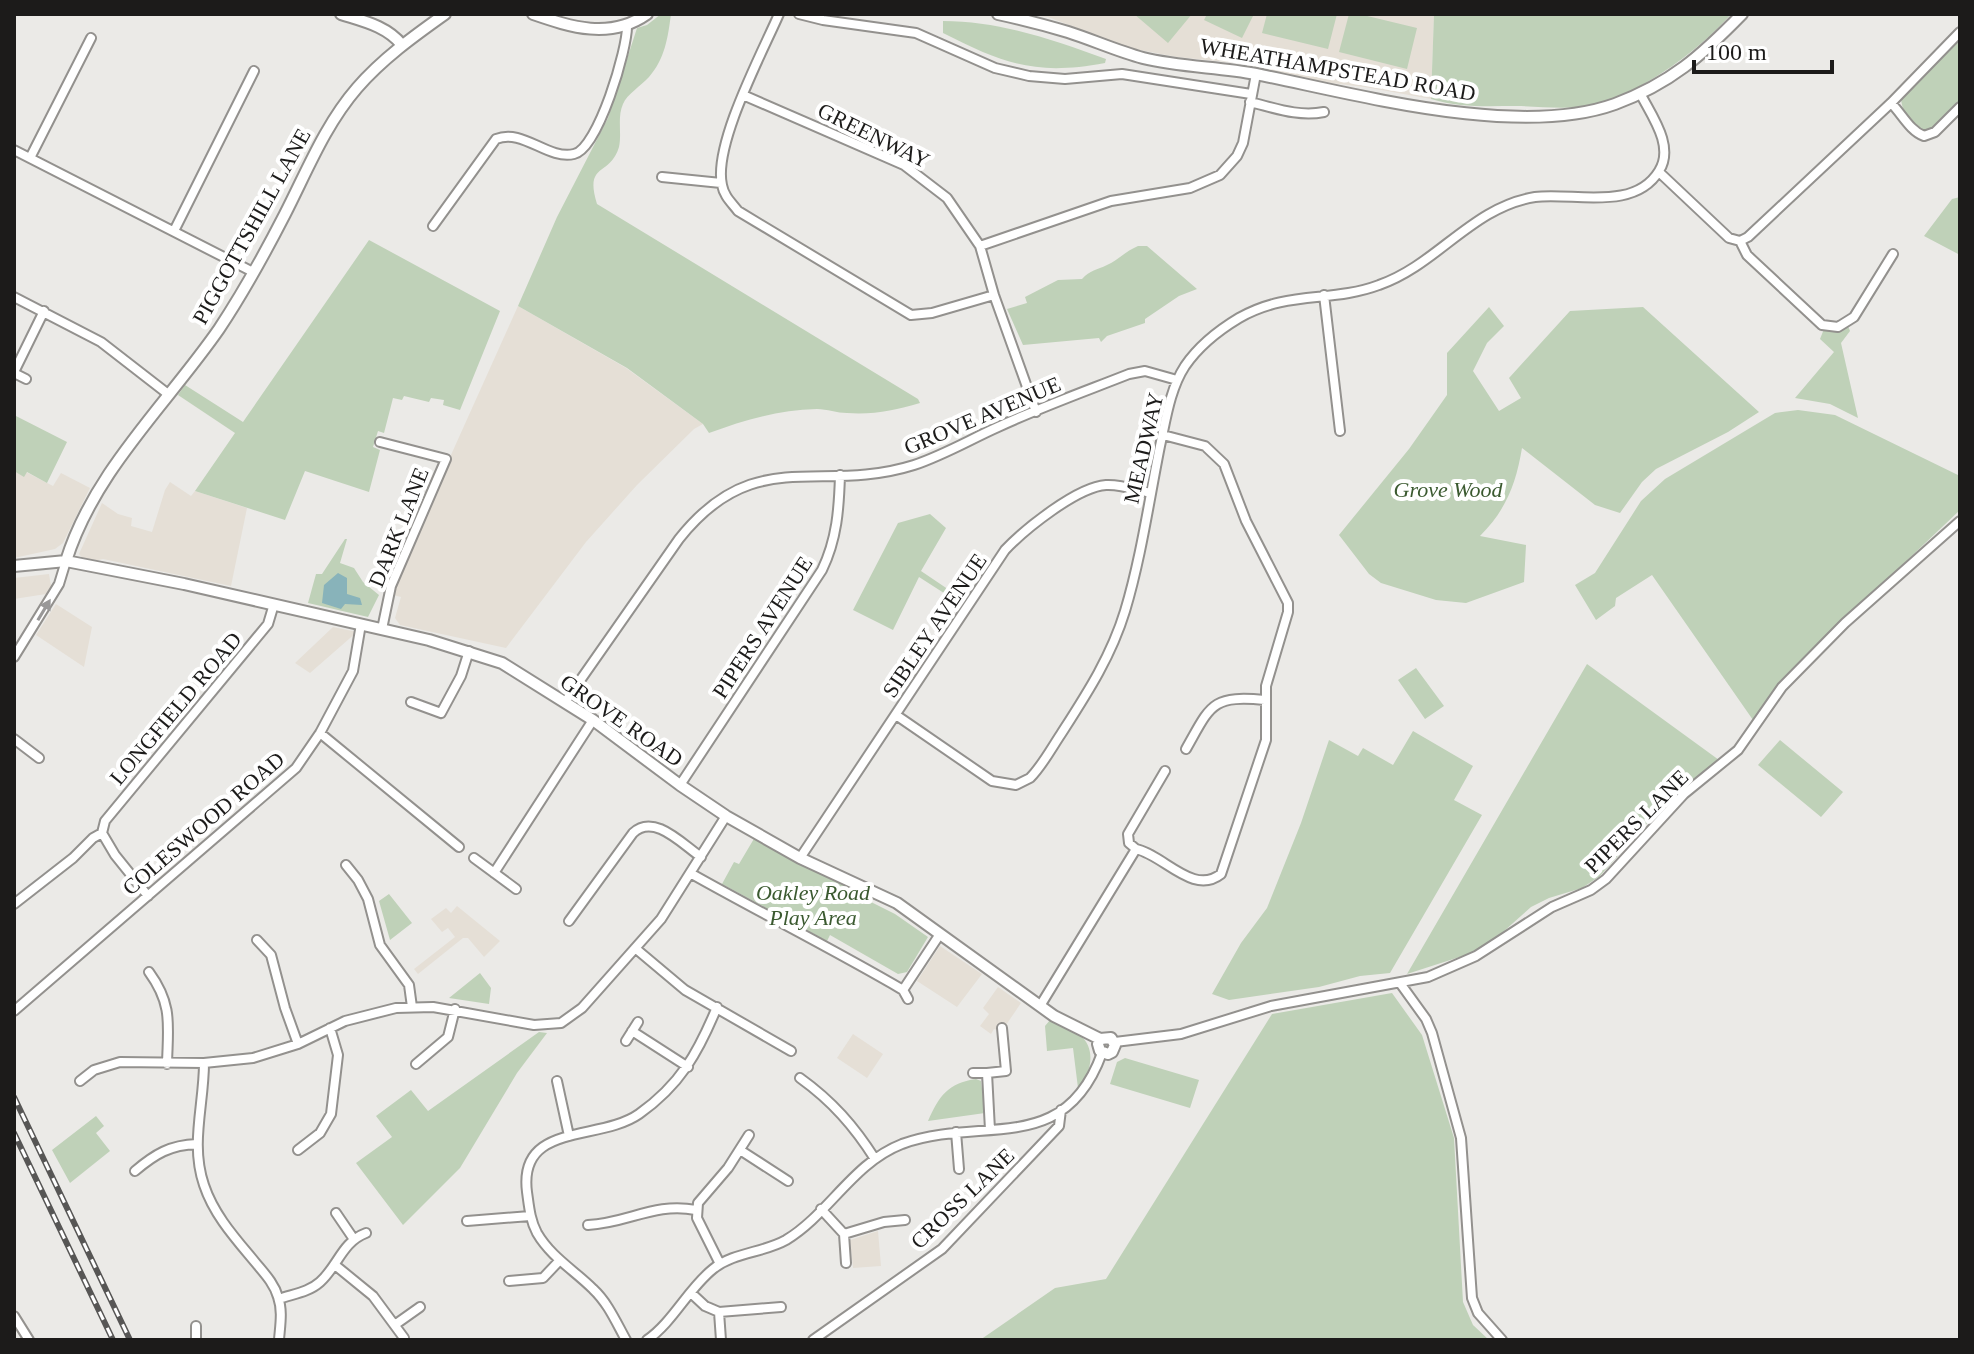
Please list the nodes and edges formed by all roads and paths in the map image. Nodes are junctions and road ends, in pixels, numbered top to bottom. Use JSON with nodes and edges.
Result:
{"nodes":[{"id":1,"x":343,"y":14,"type":"edge"},
{"id":2,"x":445,"y":14,"type":"edge"},
{"id":3,"x":533,"y":14,"type":"edge"},
{"id":4,"x":647,"y":14,"type":"edge"},
{"id":5,"x":779,"y":14,"type":"edge"},
{"id":6,"x":799,"y":14,"type":"edge"},
{"id":7,"x":998,"y":14,"type":"edge"},
{"id":8,"x":1742,"y":14,"type":"edge"},
{"id":9,"x":627,"y":25,"type":"junction"},
{"id":10,"x":1960,"y":32,"type":"edge"},
{"id":11,"x":91,"y":38,"type":"dead end"},
{"id":12,"x":402,"y":45,"type":"junction"},
{"id":13,"x":254,"y":71,"type":"dead end"},
{"id":14,"x":1256,"y":74,"type":"junction"},
{"id":15,"x":1640,"y":93,"type":"junction"},
{"id":16,"x":743,"y":95,"type":"junction"},
{"id":17,"x":1251,"y":98,"type":"junction"},
{"id":18,"x":1891,"y":103,"type":"junction"},
{"id":19,"x":1960,"y":107,"type":"edge"},
{"id":20,"x":1324,"y":112,"type":"dead end"},
{"id":21,"x":14,"y":150,"type":"edge"},
{"id":22,"x":30,"y":158,"type":"junction"},
{"id":23,"x":1659,"y":172,"type":"junction"},
{"id":24,"x":662,"y":177,"type":"dead end"},
{"id":25,"x":721,"y":183,"type":"junction"},
{"id":26,"x":433,"y":226,"type":"dead end"},
{"id":27,"x":174,"y":231,"type":"junction"},
{"id":28,"x":1740,"y":241,"type":"junction"},
{"id":29,"x":980,"y":246,"type":"junction"},
{"id":30,"x":1893,"y":254,"type":"dead end"},
{"id":31,"x":253,"y":272,"type":"junction"},
{"id":32,"x":994,"y":295,"type":"junction"},
{"id":33,"x":1324,"y":295,"type":"junction"},
{"id":34,"x":14,"y":297,"type":"edge"},
{"id":35,"x":44,"y":311,"type":"junction"},
{"id":36,"x":14,"y":372,"type":"edge"},
{"id":37,"x":26,"y":379,"type":"dead end"},
{"id":38,"x":1177,"y":380,"type":"junction"},
{"id":39,"x":168,"y":394,"type":"junction"},
{"id":40,"x":1036,"y":412,"type":"junction"},
{"id":41,"x":1340,"y":431,"type":"dead end"},
{"id":42,"x":1163,"y":435,"type":"junction"},
{"id":43,"x":380,"y":442,"type":"dead end"},
{"id":44,"x":840,"y":475,"type":"junction"},
{"id":45,"x":1150,"y":493,"type":"junction"},
{"id":46,"x":1960,"y":521,"type":"edge"},
{"id":47,"x":66,"y":561,"type":"junction"},
{"id":48,"x":14,"y":566,"type":"edge"},
{"id":49,"x":274,"y":604,"type":"junction"},
{"id":50,"x":361,"y":624,"type":"junction"},
{"id":51,"x":382,"y":629,"type":"junction"},
{"id":52,"x":469,"y":651,"type":"junction"},
{"id":53,"x":14,"y":657,"type":"edge"},
{"id":54,"x":1265,"y":700,"type":"junction"},
{"id":55,"x":411,"y":702,"type":"dead end"},
{"id":56,"x":565,"y":702,"type":"junction"},
{"id":57,"x":896,"y":715,"type":"junction"},
{"id":58,"x":593,"y":720,"type":"junction"},
{"id":59,"x":320,"y":733,"type":"junction"},
{"id":60,"x":14,"y":739,"type":"edge"},
{"id":61,"x":1186,"y":749,"type":"dead end"},
{"id":62,"x":39,"y":758,"type":"dead end"},
{"id":63,"x":1165,"y":771,"type":"dead end"},
{"id":64,"x":680,"y":785,"type":"junction"},
{"id":65,"x":726,"y":816,"type":"junction"},
{"id":66,"x":102,"y":833,"type":"junction"},
{"id":67,"x":459,"y":847,"type":"dead end"},
{"id":68,"x":1136,"y":849,"type":"junction"},
{"id":69,"x":701,"y":857,"type":"junction"},
{"id":70,"x":474,"y":858,"type":"dead end"},
{"id":71,"x":800,"y":858,"type":"junction"},
{"id":72,"x":346,"y":865,"type":"dead end"},
{"id":73,"x":494,"y":873,"type":"junction"},
{"id":74,"x":690,"y":873,"type":"junction"},
{"id":75,"x":516,"y":889,"type":"dead end"},
{"id":76,"x":148,"y":896,"type":"junction"},
{"id":77,"x":14,"y":904,"type":"edge"},
{"id":78,"x":569,"y":921,"type":"dead end"},
{"id":79,"x":940,"y":934,"type":"junction"},
{"id":80,"x":257,"y":940,"type":"dead end"},
{"id":81,"x":635,"y":948,"type":"junction"},
{"id":82,"x":149,"y":972,"type":"dead end"},
{"id":83,"x":1400,"y":983,"type":"junction"},
{"id":84,"x":903,"y":990,"type":"junction"},
{"id":85,"x":908,"y":999,"type":"dead end"},
{"id":86,"x":1040,"y":1006,"type":"junction"},
{"id":87,"x":412,"y":1007,"type":"junction"},
{"id":88,"x":717,"y":1007,"type":"junction"},
{"id":89,"x":455,"y":1009,"type":"junction"},
{"id":90,"x":14,"y":1011,"type":"edge"},
{"id":91,"x":638,"y":1022,"type":"dead end"},
{"id":92,"x":330,"y":1028,"type":"junction"},
{"id":93,"x":1002,"y":1028,"type":"dead end"},
{"id":94,"x":632,"y":1031,"type":"junction"},
{"id":95,"x":1100,"y":1039,"type":"junction"},
{"id":96,"x":626,"y":1041,"type":"dead end"},
{"id":97,"x":1115,"y":1042,"type":"junction"},
{"id":98,"x":298,"y":1044,"type":"junction"},
{"id":99,"x":791,"y":1051,"type":"dead end"},
{"id":100,"x":1102,"y":1053,"type":"junction"},
{"id":101,"x":204,"y":1063,"type":"junction"},
{"id":102,"x":167,"y":1064,"type":"junction"},
{"id":103,"x":416,"y":1064,"type":"dead end"},
{"id":104,"x":688,"y":1067,"type":"junction"},
{"id":105,"x":973,"y":1073,"type":"dead end"},
{"id":106,"x":987,"y":1073,"type":"junction"},
{"id":107,"x":800,"y":1078,"type":"dead end"},
{"id":108,"x":80,"y":1081,"type":"dead end"},
{"id":109,"x":557,"y":1081,"type":"dead end"},
{"id":110,"x":1061,"y":1110,"type":"junction"},
{"id":111,"x":990,"y":1130,"type":"junction"},
{"id":112,"x":956,"y":1132,"type":"junction"},
{"id":113,"x":749,"y":1135,"type":"dead end"},
{"id":114,"x":569,"y":1136,"type":"junction"},
{"id":115,"x":197,"y":1144,"type":"junction"},
{"id":116,"x":298,"y":1150,"type":"dead end"},
{"id":117,"x":740,"y":1150,"type":"junction"},
{"id":118,"x":875,"y":1159,"type":"junction"},
{"id":119,"x":959,"y":1169,"type":"dead end"},
{"id":120,"x":135,"y":1171,"type":"dead end"},
{"id":121,"x":788,"y":1181,"type":"dead end"},
{"id":122,"x":821,"y":1209,"type":"junction"},
{"id":123,"x":696,"y":1210,"type":"junction"},
{"id":124,"x":336,"y":1213,"type":"dead end"},
{"id":125,"x":530,"y":1216,"type":"junction"},
{"id":126,"x":905,"y":1220,"type":"dead end"},
{"id":127,"x":467,"y":1221,"type":"dead end"},
{"id":128,"x":588,"y":1225,"type":"dead end"},
{"id":129,"x":366,"y":1233,"type":"dead end"},
{"id":130,"x":844,"y":1234,"type":"junction"},
{"id":131,"x":353,"y":1238,"type":"junction"},
{"id":132,"x":560,"y":1260,"type":"junction"},
{"id":133,"x":846,"y":1263,"type":"dead end"},
{"id":134,"x":720,"y":1264,"type":"junction"},
{"id":135,"x":335,"y":1265,"type":"junction"},
{"id":136,"x":509,"y":1281,"type":"dead end"},
{"id":137,"x":691,"y":1293,"type":"junction"},
{"id":138,"x":279,"y":1299,"type":"junction"},
{"id":139,"x":420,"y":1307,"type":"dead end"},
{"id":140,"x":781,"y":1307,"type":"dead end"},
{"id":141,"x":719,"y":1312,"type":"junction"},
{"id":142,"x":14,"y":1316,"type":"edge"},
{"id":143,"x":396,"y":1324,"type":"junction"},
{"id":144,"x":196,"y":1326,"type":"dead end"},
{"id":145,"x":404,"y":1338,"type":"edge"},
{"id":146,"x":29,"y":1340,"type":"edge"},
{"id":147,"x":196,"y":1340,"type":"edge"},
{"id":148,"x":279,"y":1340,"type":"edge"},
{"id":149,"x":626,"y":1340,"type":"edge"},
{"id":150,"x":647,"y":1340,"type":"edge"},
{"id":151,"x":721,"y":1340,"type":"edge"},
{"id":152,"x":813,"y":1340,"type":"edge"},
{"id":153,"x":1502,"y":1340,"type":"edge"}],
"edges":[{"from":1,"to":12,"type":"street"},
{"from":2,"to":12,"type":"street","name":"PIGGOTTSHILL LANE"},
{"from":3,"to":9,"type":"street"},
{"from":4,"to":9,"type":"street"},
{"from":5,"to":16,"type":"street"},
{"from":6,"to":17,"type":"street","name":"WHEATHAMPSTEAD ROAD"},
{"from":7,"to":14,"type":"street","name":"WHEATHAMPSTEAD ROAD"},
{"from":8,"to":15,"type":"street","name":"WHEATHAMPSTEAD ROAD"},
{"from":9,"to":26,"type":"street"},
{"from":10,"to":18,"type":"street"},
{"from":11,"to":22,"type":"street"},
{"from":12,"to":31,"type":"street","name":"PIGGOTTSHILL LANE"},
{"from":13,"to":27,"type":"street"},
{"from":14,"to":15,"type":"street","name":"WHEATHAMPSTEAD ROAD"},
{"from":14,"to":17,"type":"street"},
{"from":15,"to":23,"type":"street"},
{"from":16,"to":25,"type":"street"},
{"from":16,"to":29,"type":"street","name":"GREENWAY"},
{"from":17,"to":20,"type":"street","name":"WHEATHAMPSTEAD ROAD"},
{"from":17,"to":29,"type":"street"},
{"from":18,"to":19,"type":"street"},
{"from":18,"to":28,"type":"street"},
{"from":21,"to":22,"type":"street"},
{"from":22,"to":27,"type":"street"},
{"from":23,"to":28,"type":"street"},
{"from":23,"to":33,"type":"street","name":"MEADWAY"},
{"from":24,"to":25,"type":"street"},
{"from":25,"to":32,"type":"street"},
{"from":27,"to":31,"type":"street"},
{"from":28,"to":30,"type":"street"},
{"from":29,"to":32,"type":"street","name":"GREENWAY"},
{"from":31,"to":39,"type":"street","name":"PIGGOTTSHILL LANE"},
{"from":32,"to":40,"type":"street","name":"GREENWAY"},
{"from":33,"to":38,"type":"street","name":"MEADWAY"},
{"from":33,"to":41,"type":"street"},
{"from":34,"to":35,"type":"street"},
{"from":35,"to":36,"type":"street"},
{"from":35,"to":39,"type":"street"},
{"from":36,"to":37,"type":"street"},
{"from":38,"to":40,"type":"street","name":"GROVE AVENUE"},
{"from":38,"to":42,"type":"street","name":"MEADWAY"},
{"from":39,"to":47,"type":"street","name":"PIGGOTTSHILL LANE"},
{"from":40,"to":44,"type":"street","name":"GROVE AVENUE"},
{"from":42,"to":45,"type":"street","name":"MEADWAY"},
{"from":42,"to":54,"type":"street"},
{"from":43,"to":51,"type":"street","name":"DARK LANE"},
{"from":44,"to":56,"type":"street","name":"GROVE AVENUE"},
{"from":44,"to":64,"type":"street","name":"PIPERS AVENUE"},
{"from":45,"to":57,"type":"street","name":"SIBLEY AVENUE"},
{"from":45,"to":57,"type":"street","name":"MEADWAY"},
{"from":46,"to":83,"type":"street","name":"PIPERS LANE"},
{"from":47,"to":48,"type":"street","name":"GROVE ROAD"},
{"from":47,"to":49,"type":"street","name":"GROVE ROAD"},
{"from":53,"to":47,"type":"street","one_way":true},
{"from":49,"to":50,"type":"street","name":"GROVE ROAD"},
{"from":49,"to":66,"type":"street","name":"LONGFIELD ROAD"},
{"from":50,"to":51,"type":"street","name":"GROVE ROAD"},
{"from":50,"to":59,"type":"street","name":"COLESWOOD ROAD"},
{"from":51,"to":52,"type":"street","name":"GROVE ROAD"},
{"from":52,"to":55,"type":"street"},
{"from":52,"to":56,"type":"street","name":"GROVE ROAD"},
{"from":54,"to":61,"type":"street"},
{"from":54,"to":68,"type":"street"},
{"from":56,"to":58,"type":"street","name":"GROVE ROAD"},
{"from":57,"to":71,"type":"street","name":"SIBLEY AVENUE"},
{"from":58,"to":64,"type":"street","name":"GROVE ROAD"},
{"from":58,"to":73,"type":"street"},
{"from":59,"to":67,"type":"street"},
{"from":59,"to":76,"type":"street","name":"COLESWOOD ROAD"},
{"from":60,"to":62,"type":"street"},
{"from":63,"to":68,"type":"street"},
{"from":64,"to":65,"type":"street","name":"GROVE ROAD"},
{"from":65,"to":69,"type":"street"},
{"from":65,"to":71,"type":"street","name":"GROVE ROAD"},
{"from":66,"to":76,"type":"street"},
{"from":66,"to":77,"type":"street","name":"LONGFIELD ROAD"},
{"from":68,"to":86,"type":"street"},
{"from":69,"to":74,"type":"street"},
{"from":69,"to":78,"type":"street"},
{"from":70,"to":73,"type":"street"},
{"from":71,"to":79,"type":"street","name":"GROVE ROAD"},
{"from":72,"to":87,"type":"street"},
{"from":73,"to":75,"type":"street"},
{"from":74,"to":81,"type":"street"},
{"from":74,"to":84,"type":"street"},
{"from":76,"to":90,"type":"street","name":"COLESWOOD ROAD"},
{"from":79,"to":84,"type":"street"},
{"from":79,"to":86,"type":"street","name":"GROVE ROAD"},
{"from":80,"to":98,"type":"street"},
{"from":81,"to":88,"type":"street"},
{"from":81,"to":89,"type":"street"},
{"from":82,"to":102,"type":"street"},
{"from":83,"to":97,"type":"street","name":"PIPERS LANE"},
{"from":83,"to":153,"type":"street"},
{"from":84,"to":85,"type":"street"},
{"from":86,"to":95,"type":"street","name":"GROVE ROAD"},
{"from":87,"to":89,"type":"street"},
{"from":87,"to":92,"type":"street"},
{"from":88,"to":99,"type":"street"},
{"from":88,"to":104,"type":"street"},
{"from":89,"to":103,"type":"street"},
{"from":91,"to":94,"type":"street"},
{"from":92,"to":98,"type":"street"},
{"from":92,"to":116,"type":"street"},
{"from":93,"to":106,"type":"street"},
{"from":94,"to":96,"type":"street"},
{"from":94,"to":104,"type":"street"},
{"from":95,"to":97,"type":"street","name":"GROVE ROAD"},
{"from":95,"to":100,"type":"street"},
{"from":97,"to":100,"type":"street"},
{"from":98,"to":101,"type":"street"},
{"from":100,"to":110,"type":"street","name":"CROSS LANE"},
{"from":101,"to":102,"type":"street"},
{"from":101,"to":115,"type":"street"},
{"from":102,"to":108,"type":"street"},
{"from":104,"to":114,"type":"street"},
{"from":105,"to":106,"type":"street"},
{"from":106,"to":111,"type":"street"},
{"from":107,"to":118,"type":"street"},
{"from":109,"to":114,"type":"street"},
{"from":110,"to":111,"type":"street"},
{"from":110,"to":152,"type":"street","name":"CROSS LANE"},
{"from":111,"to":112,"type":"street"},
{"from":112,"to":118,"type":"street"},
{"from":112,"to":119,"type":"street"},
{"from":113,"to":117,"type":"street"},
{"from":114,"to":125,"type":"street"},
{"from":115,"to":120,"type":"street"},
{"from":115,"to":138,"type":"street"},
{"from":117,"to":121,"type":"street"},
{"from":117,"to":123,"type":"street"},
{"from":118,"to":122,"type":"street"},
{"from":122,"to":130,"type":"street"},
{"from":122,"to":134,"type":"street"},
{"from":123,"to":128,"type":"street"},
{"from":123,"to":134,"type":"street"},
{"from":124,"to":131,"type":"street"},
{"from":125,"to":127,"type":"street"},
{"from":125,"to":132,"type":"street"},
{"from":126,"to":130,"type":"street"},
{"from":129,"to":131,"type":"street"},
{"from":130,"to":133,"type":"street"},
{"from":131,"to":135,"type":"street"},
{"from":132,"to":136,"type":"street"},
{"from":132,"to":149,"type":"street"},
{"from":134,"to":137,"type":"street"},
{"from":135,"to":138,"type":"street"},
{"from":135,"to":143,"type":"street"},
{"from":137,"to":141,"type":"street"},
{"from":137,"to":150,"type":"street"},
{"from":138,"to":148,"type":"street"},
{"from":139,"to":143,"type":"street"},
{"from":140,"to":141,"type":"street"},
{"from":141,"to":151,"type":"street"},
{"from":142,"to":146,"type":"street"},
{"from":143,"to":145,"type":"street"},
{"from":144,"to":147,"type":"street"}]}
